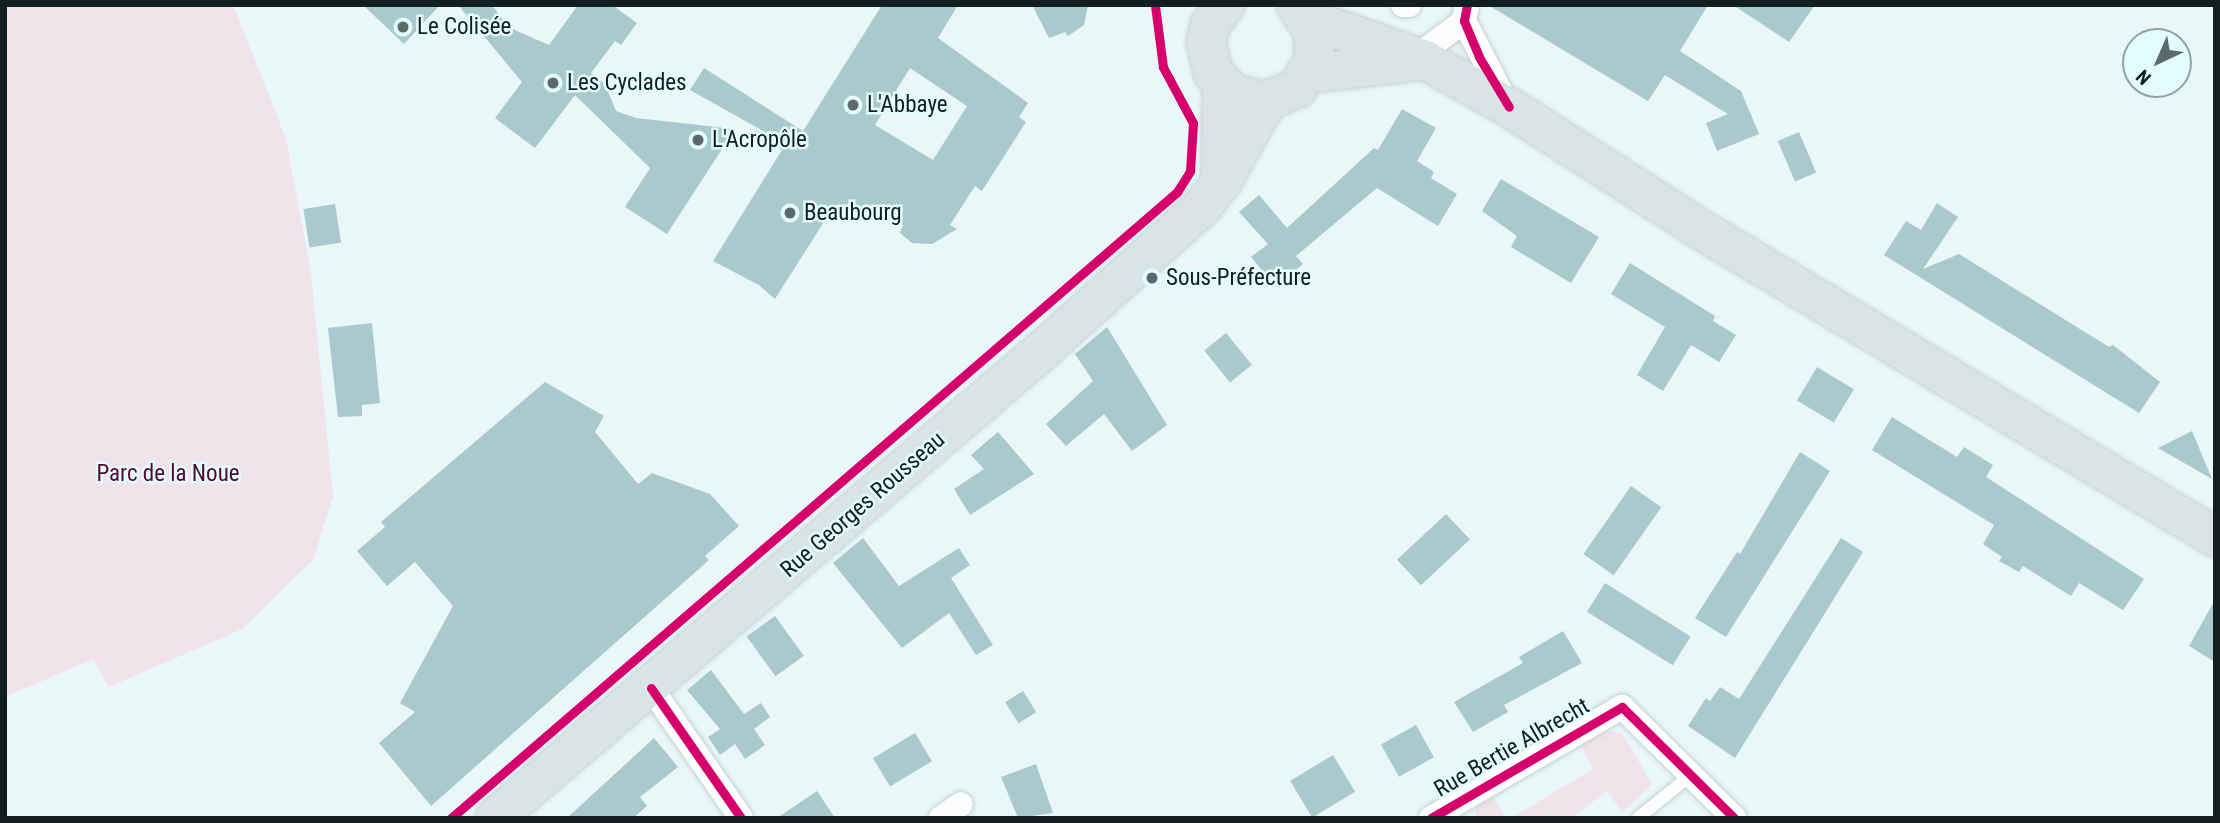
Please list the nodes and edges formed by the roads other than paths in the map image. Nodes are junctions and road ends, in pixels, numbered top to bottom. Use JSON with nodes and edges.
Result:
{"nodes":[{"id":1,"x":1404,"y":5,"type":"edge"},
{"id":2,"x":1409,"y":5,"type":"edge"},
{"id":3,"x":1211,"y":12,"type":"edge"},
{"id":4,"x":1302,"y":12,"type":"edge"},
{"id":5,"x":1466,"y":13,"type":"edge"},
{"id":6,"x":1421,"y":58,"type":"junction"},
{"id":7,"x":1308,"y":74,"type":"junction"},
{"id":8,"x":1222,"y":85,"type":"junction"},
{"id":9,"x":1267,"y":101,"type":"junction"},
{"id":10,"x":1509,"y":107,"type":"junction"},
{"id":11,"x":1221,"y":183,"type":"junction"},
{"id":12,"x":2215,"y":537,"type":"edge"},
{"id":13,"x":651,"y":688,"type":"junction"},
{"id":14,"x":1691,"y":775,"type":"junction"},
{"id":15,"x":1440,"y":816,"type":"edge"},
{"id":16,"x":495,"y":818,"type":"edge"},
{"id":17,"x":741,"y":818,"type":"edge"},
{"id":18,"x":1638,"y":818,"type":"edge"},
{"id":19,"x":1734,"y":818,"type":"edge"}],
"edges":[{"from":1,"to":2,"type":"street"},
{"from":3,"to":8,"type":"main road"},
{"from":4,"to":6,"type":"main road"},
{"from":4,"to":7,"type":"main road"},
{"from":5,"to":6,"type":"street"},
{"from":5,"to":10,"type":"street"},
{"from":6,"to":7,"type":"main road"},
{"from":6,"to":10,"type":"main road"},
{"from":7,"to":9,"type":"main road"},
{"from":8,"to":9,"type":"main road"},
{"from":8,"to":11,"type":"main road"},
{"from":9,"to":11,"type":"main road","name":"Rue Georges Rousseau"},
{"from":10,"to":12,"type":"main road"},
{"from":11,"to":13,"type":"main road","name":"Rue Georges Rousseau"},
{"from":13,"to":16,"type":"main road","name":"Rue Georges Rousseau"},
{"from":13,"to":17,"type":"street"},
{"from":14,"to":15,"type":"street","name":"Rue Bertie Albrecht"},
{"from":14,"to":18,"type":"lane"},
{"from":14,"to":19,"type":"street","name":"Rue Bertie Albrecht"}]}
